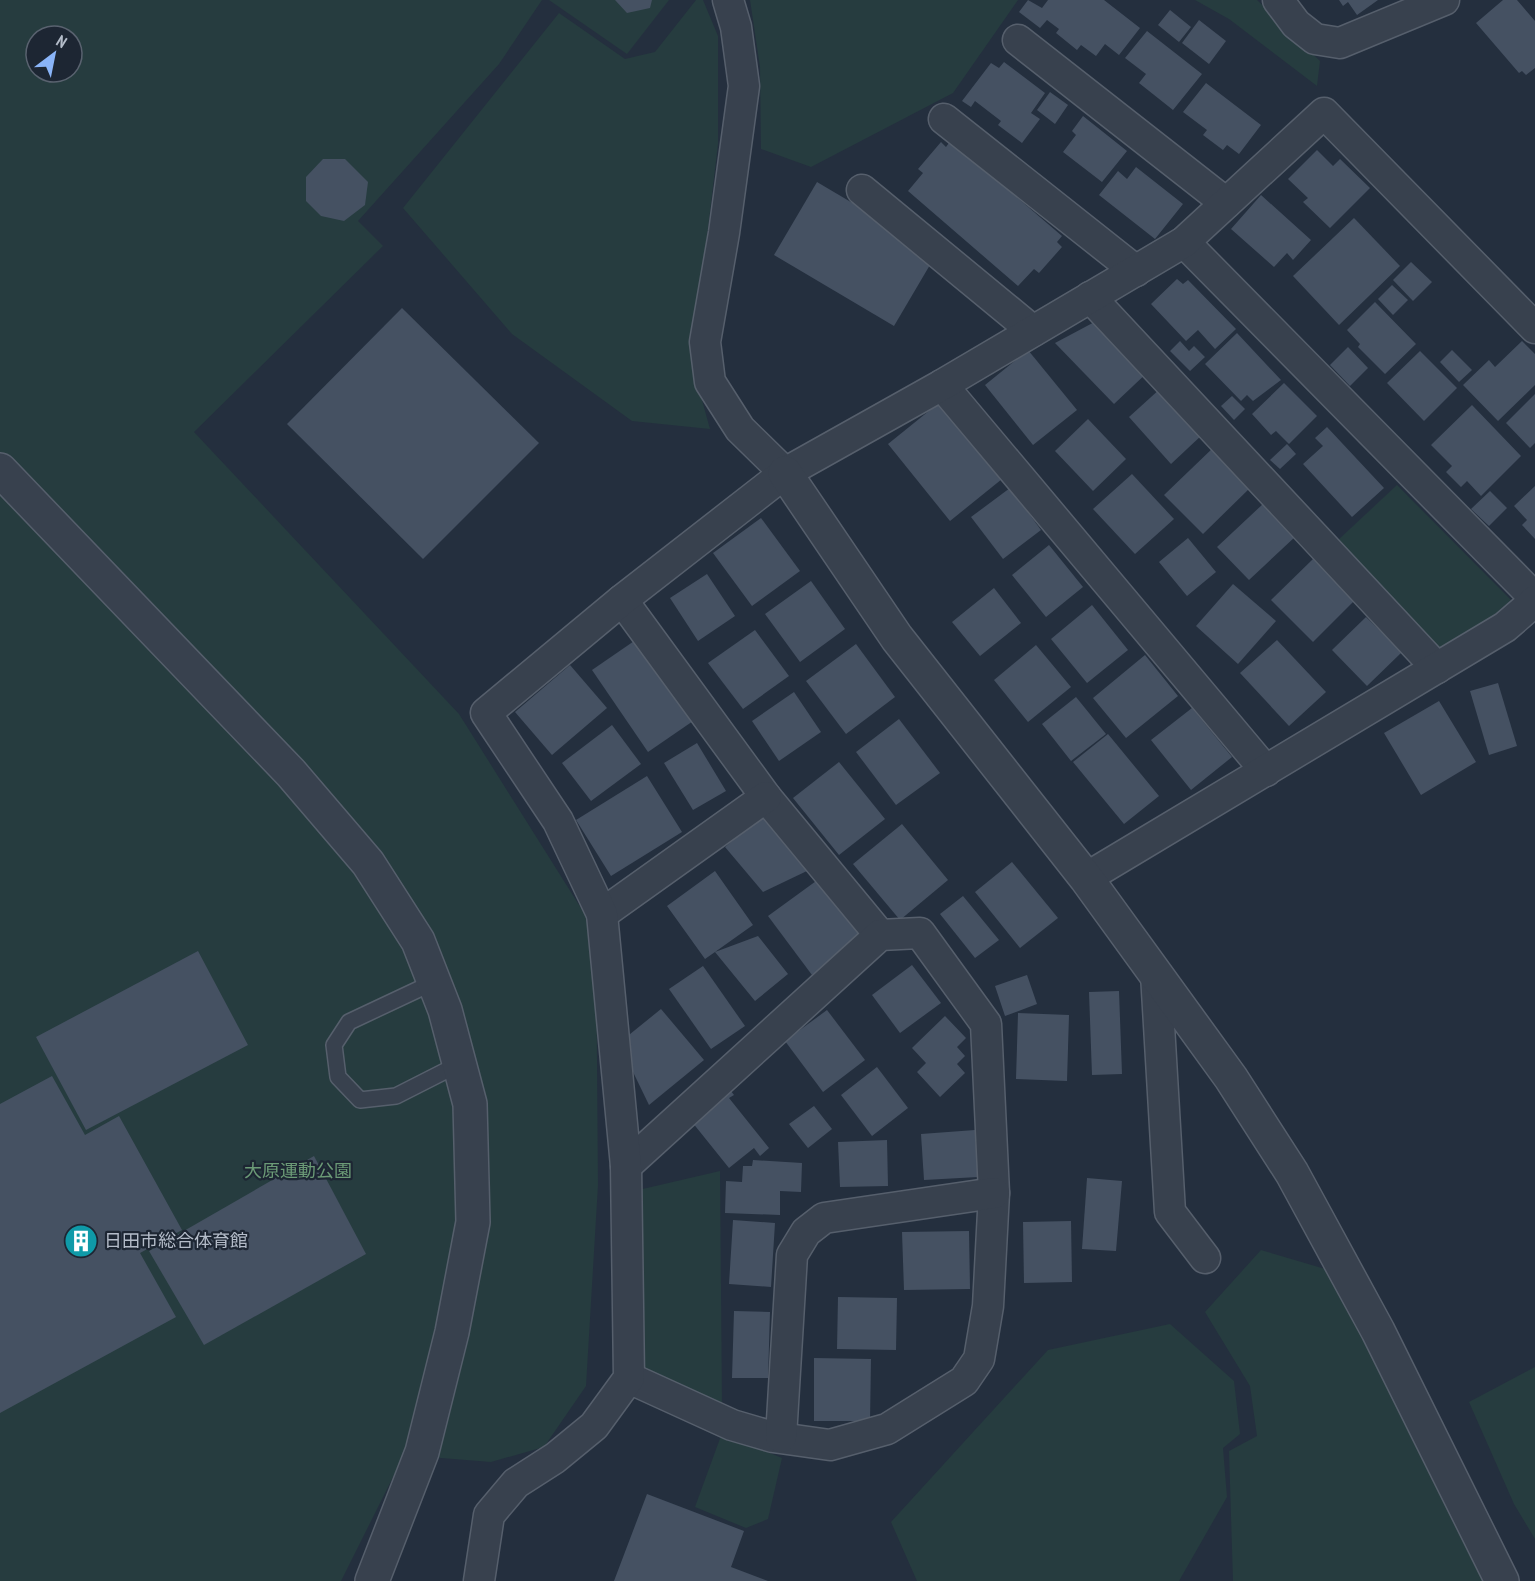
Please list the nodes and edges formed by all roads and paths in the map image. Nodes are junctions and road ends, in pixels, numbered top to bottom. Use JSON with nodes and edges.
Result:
{"nodes":[{"id":1,"x":728,"y":0,"type":"edge"},
{"id":2,"x":1278,"y":0,"type":"edge"},
{"id":3,"x":1443,"y":0,"type":"edge"},
{"id":4,"x":1018,"y":40,"type":"dead end"},
{"id":5,"x":944,"y":118,"type":"dead end"},
{"id":6,"x":862,"y":190,"type":"dead end"},
{"id":7,"x":1226,"y":203,"type":"junction"},
{"id":8,"x":1184,"y":242,"type":"junction"},
{"id":9,"x":1136,"y":271,"type":"junction"},
{"id":10,"x":1090,"y":297,"type":"junction"},
{"id":11,"x":1535,"y":328,"type":"edge"},
{"id":12,"x":1033,"y":331,"type":"junction"},
{"id":13,"x":942,"y":385,"type":"junction"},
{"id":14,"x":0,"y":470,"type":"edge"},
{"id":15,"x":784,"y":473,"type":"junction"},
{"id":16,"x":1535,"y":599,"type":"edge"},
{"id":17,"x":622,"y":600,"type":"junction"},
{"id":18,"x":1437,"y":668,"type":"junction"},
{"id":19,"x":1266,"y":771,"type":"junction"},
{"id":20,"x":766,"y":796,"type":"junction"},
{"id":21,"x":1086,"y":878,"type":"junction"},
{"id":22,"x":602,"y":914,"type":"junction"},
{"id":23,"x":880,"y":935,"type":"junction"},
{"id":24,"x":1156,"y":974,"type":"junction"},
{"id":25,"x":434,"y":982,"type":"junction"},
{"id":26,"x":459,"y":1064,"type":"junction"},
{"id":27,"x":626,"y":1166,"type":"junction"},
{"id":28,"x":994,"y":1193,"type":"junction"},
{"id":29,"x":1205,"y":1258,"type":"dead end"},
{"id":30,"x":628,"y":1378,"type":"junction"},
{"id":31,"x":781,"y":1437,"type":"junction"},
{"id":32,"x":372,"y":1581,"type":"edge"},
{"id":33,"x":479,"y":1581,"type":"edge"},
{"id":34,"x":1502,"y":1581,"type":"edge"}],
"edges":[{"from":1,"to":15,"type":"street"},
{"from":2,"to":3,"type":"street"},
{"from":4,"to":7,"type":"street"},
{"from":5,"to":9,"type":"street"},
{"from":6,"to":12,"type":"street"},
{"from":7,"to":8,"type":"street"},
{"from":7,"to":11,"type":"street"},
{"from":8,"to":9,"type":"street"},
{"from":8,"to":16,"type":"street"},
{"from":9,"to":10,"type":"street"},
{"from":10,"to":12,"type":"street"},
{"from":10,"to":18,"type":"street"},
{"from":12,"to":13,"type":"street"},
{"from":13,"to":15,"type":"street"},
{"from":13,"to":19,"type":"street"},
{"from":14,"to":25,"type":"street"},
{"from":15,"to":17,"type":"street"},
{"from":15,"to":21,"type":"street"},
{"from":16,"to":18,"type":"street"},
{"from":17,"to":20,"type":"street"},
{"from":17,"to":22,"type":"street"},
{"from":18,"to":19,"type":"street"},
{"from":19,"to":21,"type":"street"},
{"from":20,"to":22,"type":"street"},
{"from":20,"to":23,"type":"street"},
{"from":21,"to":24,"type":"street"},
{"from":22,"to":27,"type":"street"},
{"from":23,"to":27,"type":"street"},
{"from":23,"to":28,"type":"street"},
{"from":24,"to":29,"type":"street"},
{"from":24,"to":34,"type":"street"},
{"from":25,"to":26,"type":"street"},
{"from":25,"to":26,"type":"lane"},
{"from":26,"to":32,"type":"street"},
{"from":27,"to":30,"type":"street"},
{"from":28,"to":31,"type":"street"},
{"from":28,"to":31,"type":"street"},
{"from":30,"to":31,"type":"street"},
{"from":30,"to":33,"type":"street"}]}
